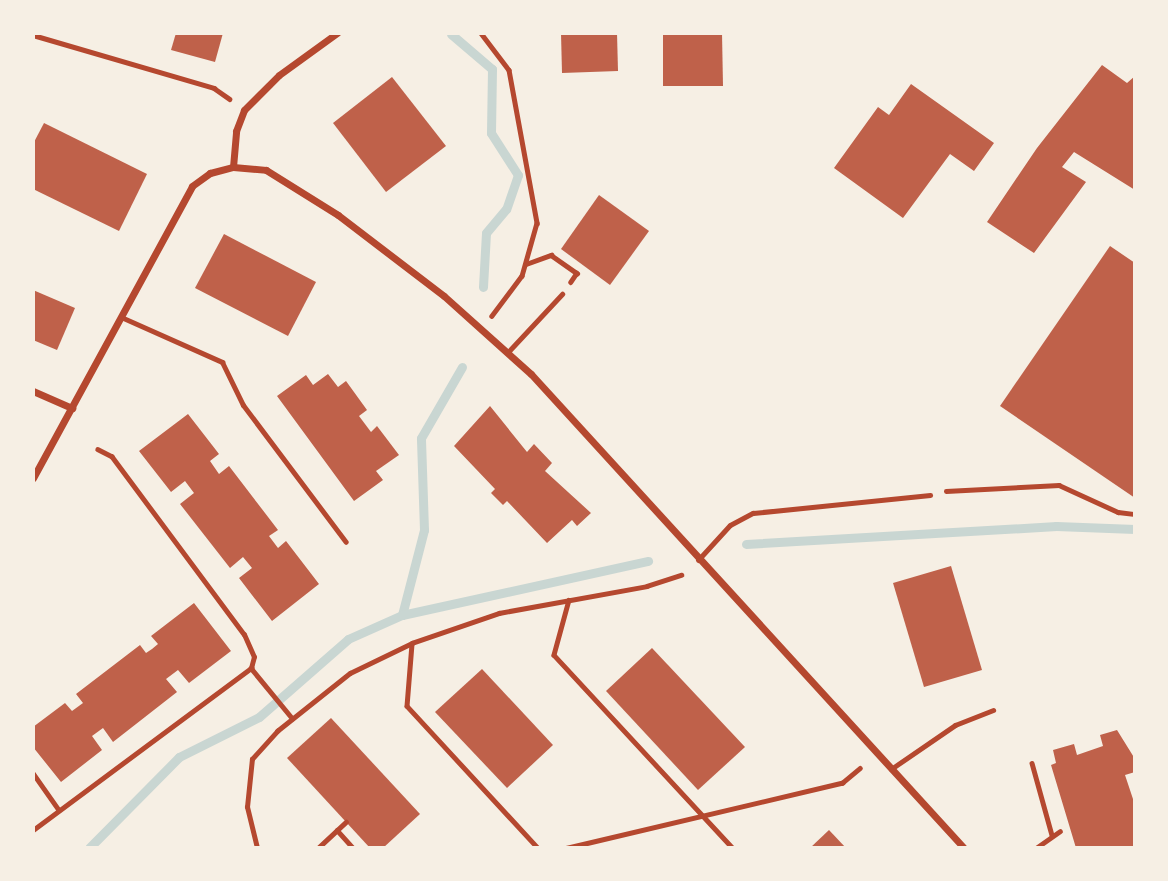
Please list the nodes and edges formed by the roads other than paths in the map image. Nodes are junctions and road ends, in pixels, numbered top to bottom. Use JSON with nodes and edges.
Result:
{"nodes":[{"id":1,"x":337,"y":33,"type":"edge"},
{"id":2,"x":233,"y":167,"type":"junction"},
{"id":3,"x":562,"y":293,"type":"road end"},
{"id":4,"x":121,"y":317,"type":"junction"},
{"id":5,"x":508,"y":353,"type":"junction"},
{"id":6,"x":33,"y":391,"type":"edge"},
{"id":7,"x":72,"y":408,"type":"junction"},
{"id":8,"x":33,"y":478,"type":"edge"},
{"id":9,"x":930,"y":495,"type":"road end"},
{"id":10,"x":346,"y":542,"type":"dead end"},
{"id":11,"x":698,"y":560,"type":"junction"},
{"id":12,"x":993,"y":710,"type":"dead end"},
{"id":13,"x":891,"y":769,"type":"junction"},
{"id":14,"x":964,"y":848,"type":"edge"}],
"edges":[{"from":1,"to":2,"type":"street"},
{"from":2,"to":4,"type":"street"},
{"from":2,"to":5,"type":"street"},
{"from":3,"to":5,"type":"lane"},
{"from":4,"to":7,"type":"street"},
{"from":4,"to":10,"type":"lane"},
{"from":5,"to":11,"type":"street"},
{"from":6,"to":7,"type":"street"},
{"from":7,"to":8,"type":"street"},
{"from":9,"to":11,"type":"lane"},
{"from":11,"to":13,"type":"street"},
{"from":12,"to":13,"type":"lane"},
{"from":13,"to":14,"type":"street"}]}
